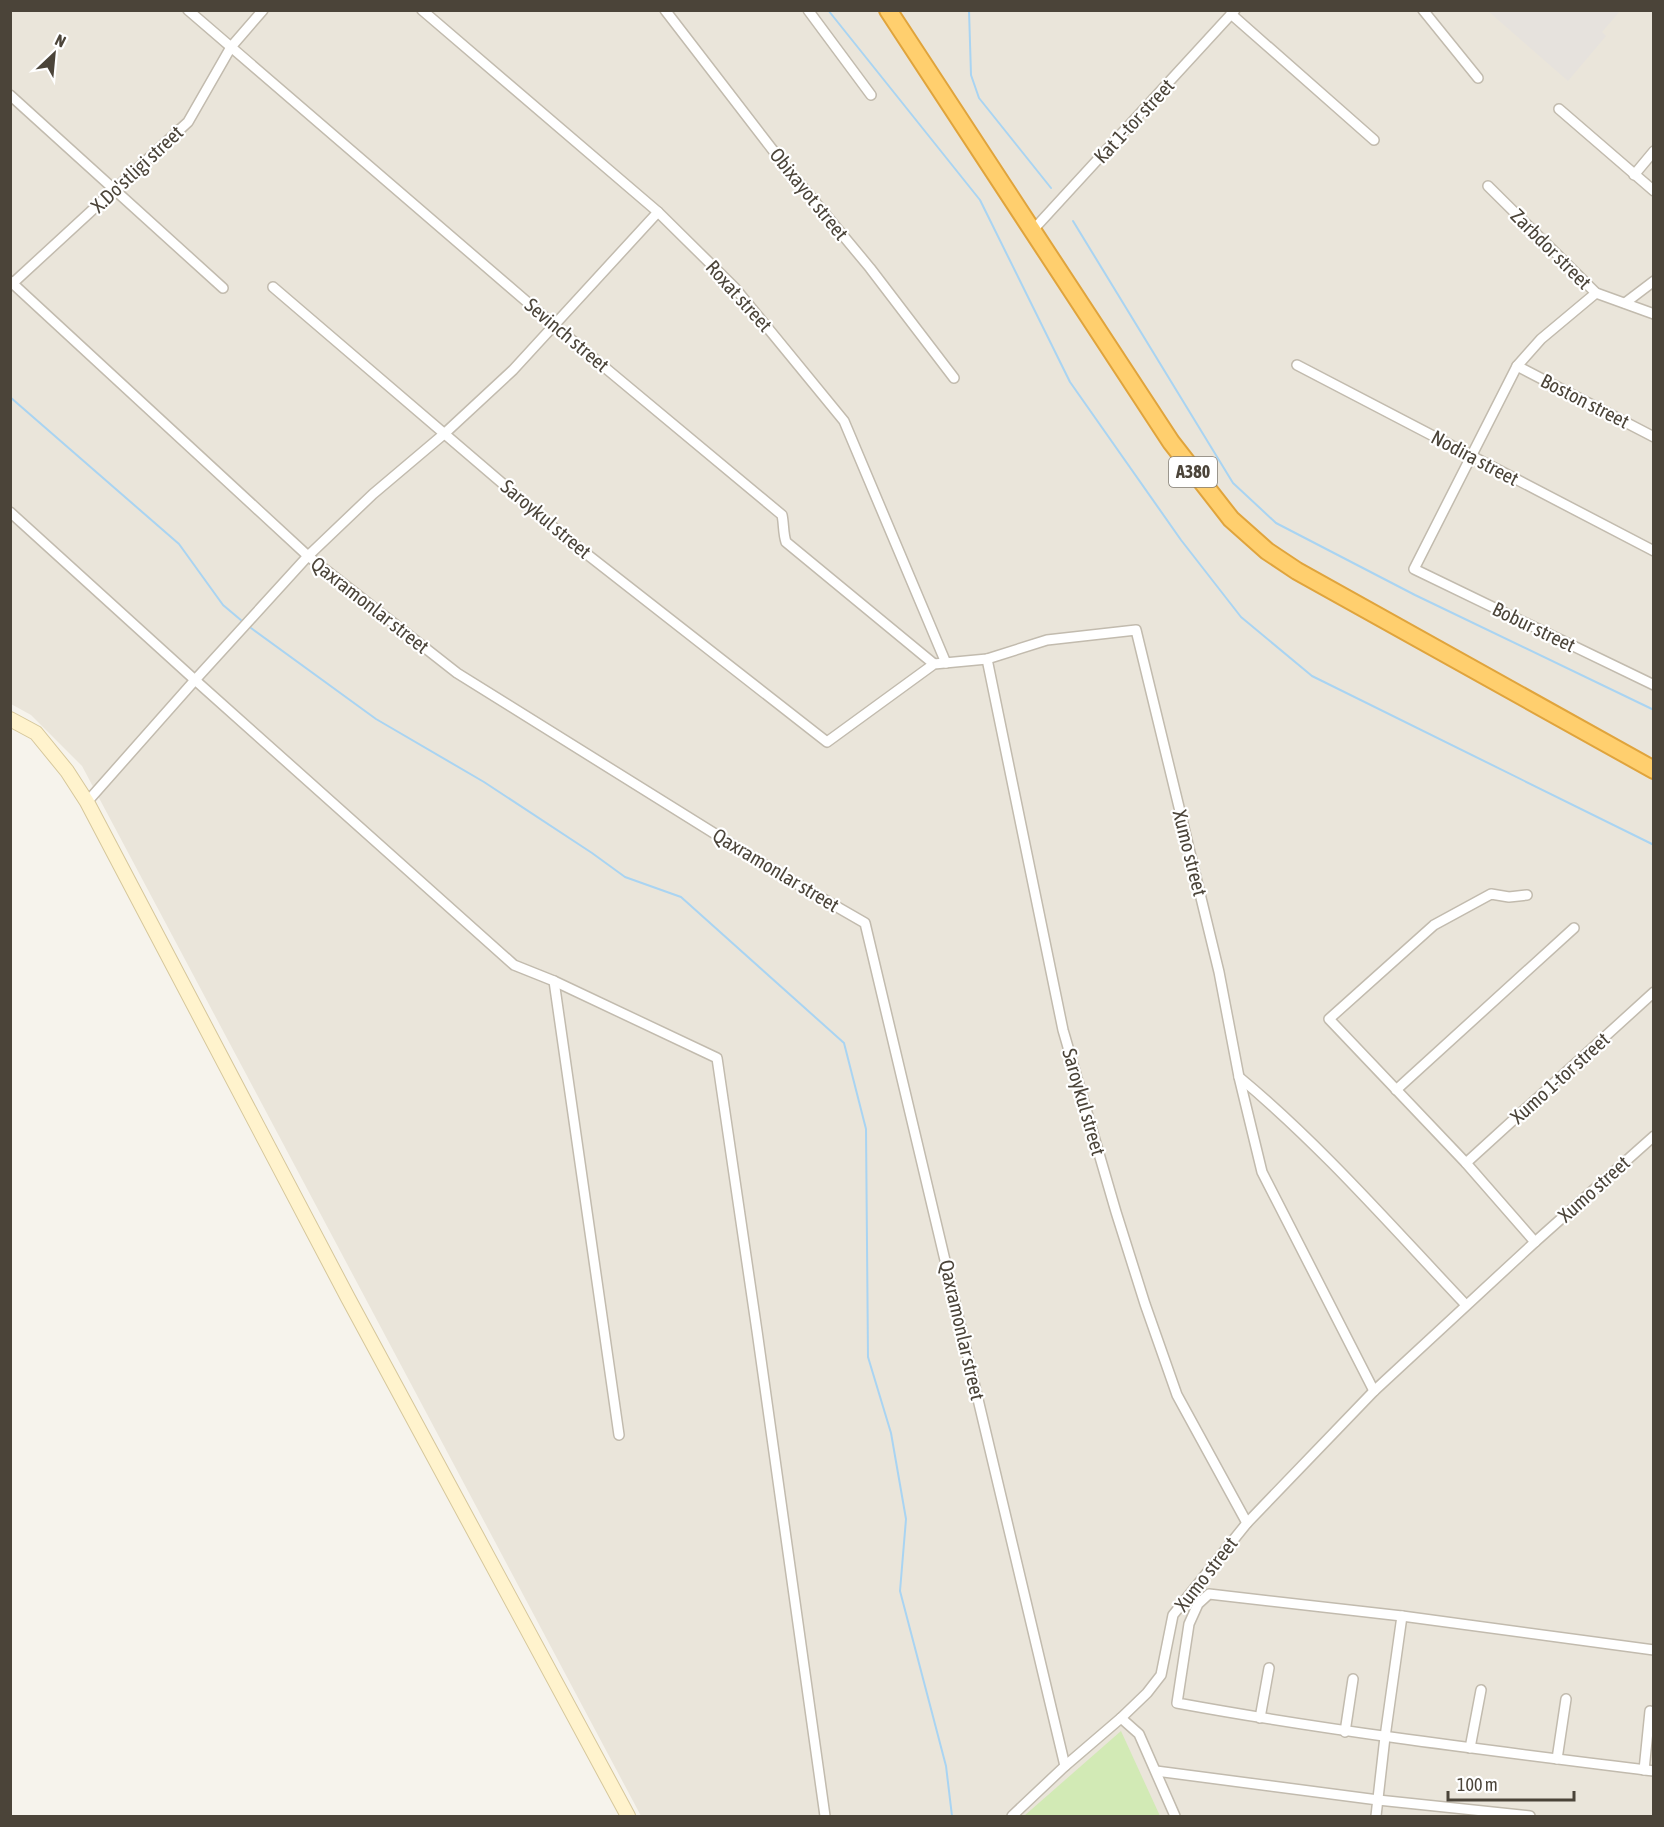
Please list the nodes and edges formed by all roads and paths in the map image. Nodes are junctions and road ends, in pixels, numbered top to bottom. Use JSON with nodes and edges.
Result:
{"nodes":[{"id":1,"x":188,"y":10,"type":"edge"},
{"id":2,"x":263,"y":10,"type":"edge"},
{"id":3,"x":422,"y":10,"type":"edge"},
{"id":4,"x":665,"y":10,"type":"edge"},
{"id":5,"x":808,"y":10,"type":"edge"},
{"id":6,"x":888,"y":10,"type":"edge"},
{"id":7,"x":1423,"y":10,"type":"edge"},
{"id":8,"x":1233,"y":13,"type":"edge"},
{"id":9,"x":231,"y":47,"type":"junction"},
{"id":10,"x":1478,"y":78,"type":"dead end"},
{"id":11,"x":10,"y":95,"type":"edge"},
{"id":12,"x":871,"y":95,"type":"dead end"},
{"id":13,"x":1559,"y":109,"type":"dead end"},
{"id":14,"x":1374,"y":140,"type":"dead end"},
{"id":15,"x":1653,"y":151,"type":"edge"},
{"id":16,"x":1634,"y":175,"type":"junction"},
{"id":17,"x":1488,"y":186,"type":"dead end"},
{"id":18,"x":115,"y":189,"type":"junction"},
{"id":19,"x":1653,"y":191,"type":"edge"},
{"id":20,"x":658,"y":212,"type":"junction"},
{"id":21,"x":1033,"y":230,"type":"junction"},
{"id":22,"x":1653,"y":281,"type":"edge"},
{"id":23,"x":12,"y":282,"type":"edge"},
{"id":24,"x":273,"y":287,"type":"dead end"},
{"id":25,"x":223,"y":288,"type":"dead end"},
{"id":26,"x":1596,"y":293,"type":"junction"},
{"id":27,"x":1625,"y":303,"type":"junction"},
{"id":28,"x":1653,"y":314,"type":"edge"},
{"id":29,"x":555,"y":326,"type":"junction"},
{"id":30,"x":1297,"y":365,"type":"dead end"},
{"id":31,"x":1517,"y":366,"type":"junction"},
{"id":32,"x":954,"y":378,"type":"dead end"},
{"id":33,"x":444,"y":434,"type":"junction"},
{"id":34,"x":1653,"y":437,"type":"edge"},
{"id":35,"x":1471,"y":455,"type":"junction"},
{"id":36,"x":10,"y":512,"type":"edge"},
{"id":37,"x":1653,"y":551,"type":"edge"},
{"id":38,"x":308,"y":556,"type":"junction"},
{"id":39,"x":987,"y":659,"type":"junction"},
{"id":40,"x":946,"y":663,"type":"junction"},
{"id":41,"x":934,"y":664,"type":"junction"},
{"id":42,"x":195,"y":680,"type":"junction"},
{"id":43,"x":1653,"y":685,"type":"edge"},
{"id":44,"x":10,"y":719,"type":"edge"},
{"id":45,"x":1653,"y":770,"type":"edge"},
{"id":46,"x":87,"y":802,"type":"junction"},
{"id":47,"x":1527,"y":895,"type":"dead end"},
{"id":48,"x":1574,"y":928,"type":"dead end"},
{"id":49,"x":554,"y":981,"type":"junction"},
{"id":50,"x":1653,"y":992,"type":"edge"},
{"id":51,"x":1239,"y":1077,"type":"junction"},
{"id":52,"x":1395,"y":1090,"type":"junction"},
{"id":53,"x":1653,"y":1136,"type":"edge"},
{"id":54,"x":1466,"y":1163,"type":"junction"},
{"id":55,"x":1535,"y":1242,"type":"junction"},
{"id":56,"x":1466,"y":1305,"type":"junction"},
{"id":57,"x":1374,"y":1391,"type":"junction"},
{"id":58,"x":619,"y":1435,"type":"dead end"},
{"id":59,"x":1246,"y":1523,"type":"junction"},
{"id":60,"x":1402,"y":1616,"type":"junction"},
{"id":61,"x":1653,"y":1650,"type":"edge"},
{"id":62,"x":1269,"y":1668,"type":"dead end"},
{"id":63,"x":1353,"y":1679,"type":"dead end"},
{"id":64,"x":1481,"y":1690,"type":"dead end"},
{"id":65,"x":1566,"y":1699,"type":"dead end"},
{"id":66,"x":1650,"y":1711,"type":"dead end"},
{"id":67,"x":1121,"y":1718,"type":"junction"},
{"id":68,"x":1260,"y":1718,"type":"junction"},
{"id":69,"x":1345,"y":1731,"type":"junction"},
{"id":70,"x":1384,"y":1737,"type":"junction"},
{"id":71,"x":1470,"y":1748,"type":"junction"},
{"id":72,"x":1557,"y":1759,"type":"junction"},
{"id":73,"x":1065,"y":1766,"type":"junction"},
{"id":74,"x":1649,"y":1770,"type":"edge"},
{"id":75,"x":1156,"y":1771,"type":"junction"},
{"id":76,"x":1378,"y":1800,"type":"junction"},
{"id":77,"x":628,"y":1816,"type":"edge"},
{"id":78,"x":825,"y":1816,"type":"edge"},
{"id":79,"x":1012,"y":1816,"type":"edge"},
{"id":80,"x":1175,"y":1816,"type":"edge"},
{"id":81,"x":1376,"y":1816,"type":"edge"},
{"id":82,"x":1530,"y":1816,"type":"edge"}],
"edges":[{"from":1,"to":9,"type":"street","name":"Sevinch street"},
{"from":2,"to":9,"type":"street","name":"X.Do'stligi street"},
{"from":3,"to":20,"type":"street","name":"Roxat street"},
{"from":4,"to":32,"type":"street","name":"Obixayot street"},
{"from":5,"to":12,"type":"street"},
{"from":6,"to":21,"type":"highway","number":"A380"},
{"from":7,"to":10,"type":"street"},
{"from":8,"to":14,"type":"street"},
{"from":8,"to":21,"type":"street","name":"Kat 1-tor street"},
{"from":9,"to":18,"type":"street","name":"X.Do'stligi street"},
{"from":9,"to":29,"type":"street","name":"Sevinch street"},
{"from":11,"to":18,"type":"street"},
{"from":13,"to":16,"type":"street"},
{"from":15,"to":16,"type":"street"},
{"from":16,"to":19,"type":"street"},
{"from":17,"to":26,"type":"street","name":"Zarbdor street"},
{"from":18,"to":23,"type":"street","name":"X.Do'stligi street"},
{"from":18,"to":25,"type":"street"},
{"from":20,"to":29,"type":"street"},
{"from":20,"to":40,"type":"street","name":"Roxat street"},
{"from":21,"to":45,"type":"highway","number":"A380"},
{"from":22,"to":27,"type":"street"},
{"from":23,"to":38,"type":"street","name":"Qaxramonlar street"},
{"from":24,"to":33,"type":"street","name":"Saroykul street"},
{"from":26,"to":27,"type":"street","name":"Zarbdor street"},
{"from":26,"to":31,"type":"street"},
{"from":27,"to":28,"type":"street","name":"Zarbdor street"},
{"from":29,"to":33,"type":"street"},
{"from":29,"to":41,"type":"street","name":"Sevinch street"},
{"from":30,"to":35,"type":"street","name":"Nodira street"},
{"from":31,"to":34,"type":"street","name":"Boston street"},
{"from":31,"to":35,"type":"street"},
{"from":33,"to":38,"type":"street"},
{"from":33,"to":41,"type":"street","name":"Saroykul street"},
{"from":35,"to":37,"type":"street","name":"Nodira street"},
{"from":35,"to":43,"type":"street","name":"Bobur street"},
{"from":36,"to":42,"type":"street"},
{"from":38,"to":42,"type":"street"},
{"from":38,"to":73,"type":"street","name":"Qaxramonlar street"},
{"from":39,"to":40,"type":"street"},
{"from":39,"to":51,"type":"street","name":"Xumo street"},
{"from":39,"to":59,"type":"street","name":"Saroykul street"},
{"from":40,"to":41,"type":"street"},
{"from":42,"to":46,"type":"street"},
{"from":42,"to":49,"type":"street"},
{"from":44,"to":46,"type":"street"},
{"from":46,"to":77,"type":"street"},
{"from":47,"to":52,"type":"street"},
{"from":48,"to":52,"type":"street"},
{"from":49,"to":58,"type":"street"},
{"from":49,"to":78,"type":"street"},
{"from":50,"to":54,"type":"street","name":"Xumo 1-tor street"},
{"from":51,"to":56,"type":"street"},
{"from":51,"to":57,"type":"street","name":"Xumo street"},
{"from":52,"to":54,"type":"street"},
{"from":53,"to":55,"type":"street","name":"Xumo street"},
{"from":54,"to":55,"type":"street"},
{"from":55,"to":56,"type":"street","name":"Xumo street"},
{"from":56,"to":57,"type":"street","name":"Xumo street"},
{"from":57,"to":59,"type":"street","name":"Xumo street"},
{"from":59,"to":67,"type":"street","name":"Xumo street"},
{"from":60,"to":61,"type":"street"},
{"from":60,"to":68,"type":"street"},
{"from":60,"to":70,"type":"street"},
{"from":62,"to":68,"type":"street"},
{"from":63,"to":69,"type":"street"},
{"from":64,"to":71,"type":"street"},
{"from":65,"to":72,"type":"street"},
{"from":66,"to":74,"type":"street"},
{"from":67,"to":73,"type":"street","name":"Xumo street"},
{"from":67,"to":75,"type":"street"},
{"from":68,"to":69,"type":"street"},
{"from":69,"to":70,"type":"street"},
{"from":70,"to":71,"type":"street"},
{"from":70,"to":76,"type":"street"},
{"from":71,"to":72,"type":"street"},
{"from":72,"to":74,"type":"street"},
{"from":73,"to":79,"type":"street","name":"Xumo street"},
{"from":75,"to":76,"type":"street"},
{"from":75,"to":80,"type":"street"},
{"from":76,"to":81,"type":"street"},
{"from":76,"to":82,"type":"street"}]}
